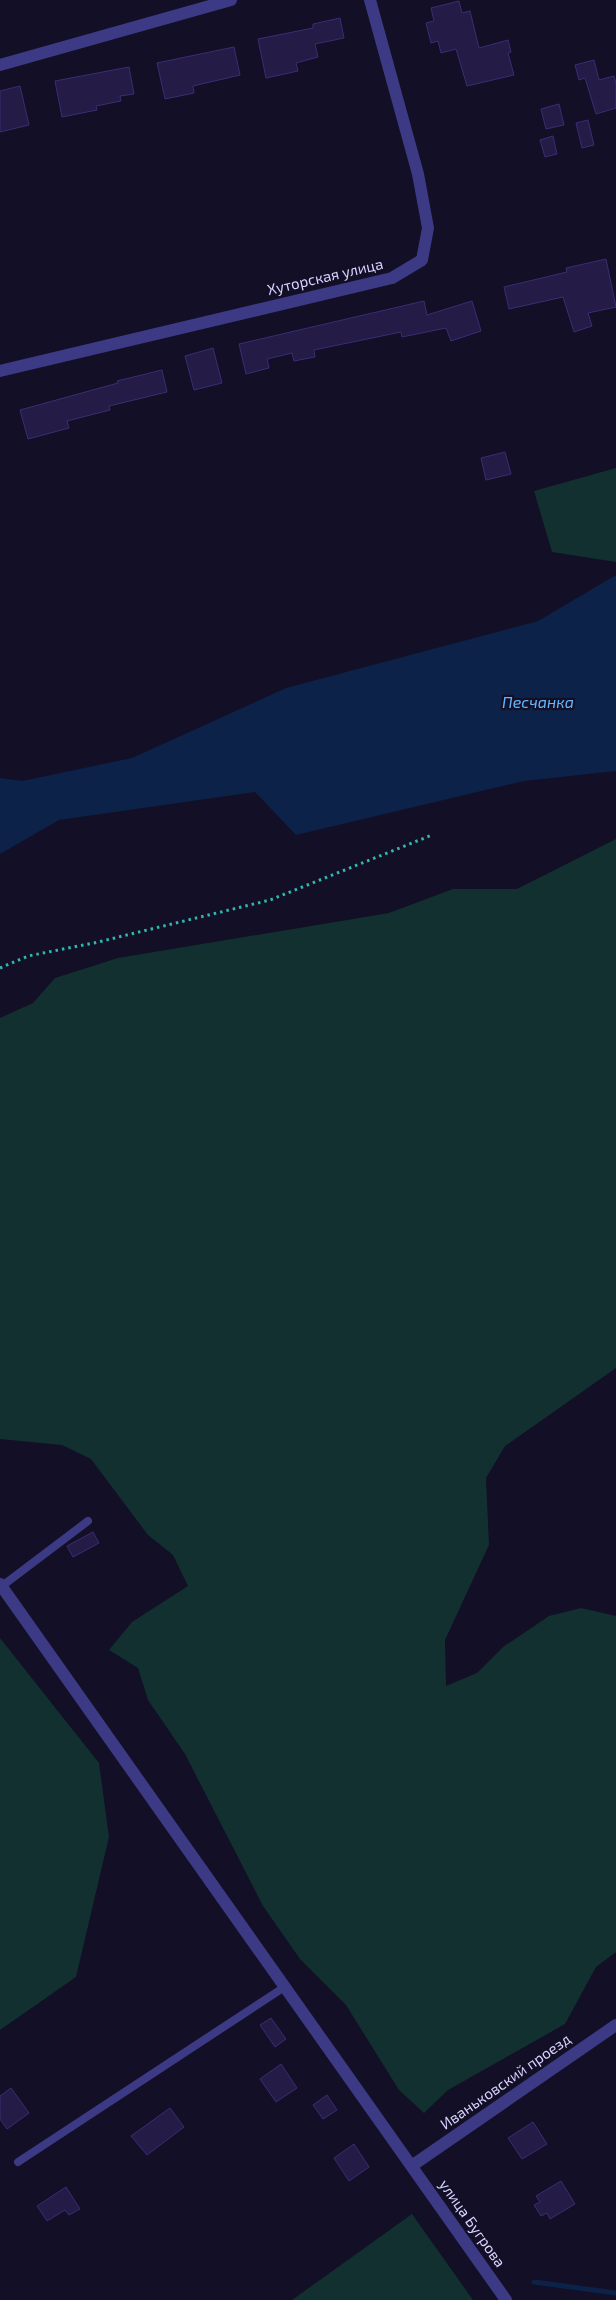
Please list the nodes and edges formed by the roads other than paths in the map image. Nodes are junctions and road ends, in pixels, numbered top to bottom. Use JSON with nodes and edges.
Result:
{"nodes":[{"id":1,"x":231,"y":0,"type":"edge"},
{"id":2,"x":370,"y":0,"type":"edge"},
{"id":3,"x":0,"y":65,"type":"edge"},
{"id":4,"x":0,"y":371,"type":"edge"},
{"id":5,"x":88,"y":1521,"type":"dead end"},
{"id":6,"x":1,"y":1585,"type":"edge"},
{"id":7,"x":286,"y":1986,"type":"junction"},
{"id":8,"x":616,"y":2025,"type":"edge"},
{"id":9,"x":18,"y":2162,"type":"dead end"},
{"id":10,"x":413,"y":2165,"type":"junction"},
{"id":11,"x":506,"y":2300,"type":"edge"}],
"edges":[{"from":1,"to":3,"type":"street"},
{"from":2,"to":4,"type":"street","name":"Хуторская улица"},
{"from":5,"to":6,"type":"lane"},
{"from":6,"to":7,"type":"street","name":"улица Бугрова"},
{"from":7,"to":9,"type":"lane"},
{"from":7,"to":10,"type":"street","name":"улица Бугрова"},
{"from":8,"to":10,"type":"street","name":"Иваньковский проезд"},
{"from":10,"to":11,"type":"street","name":"улица Бугрова"}]}
